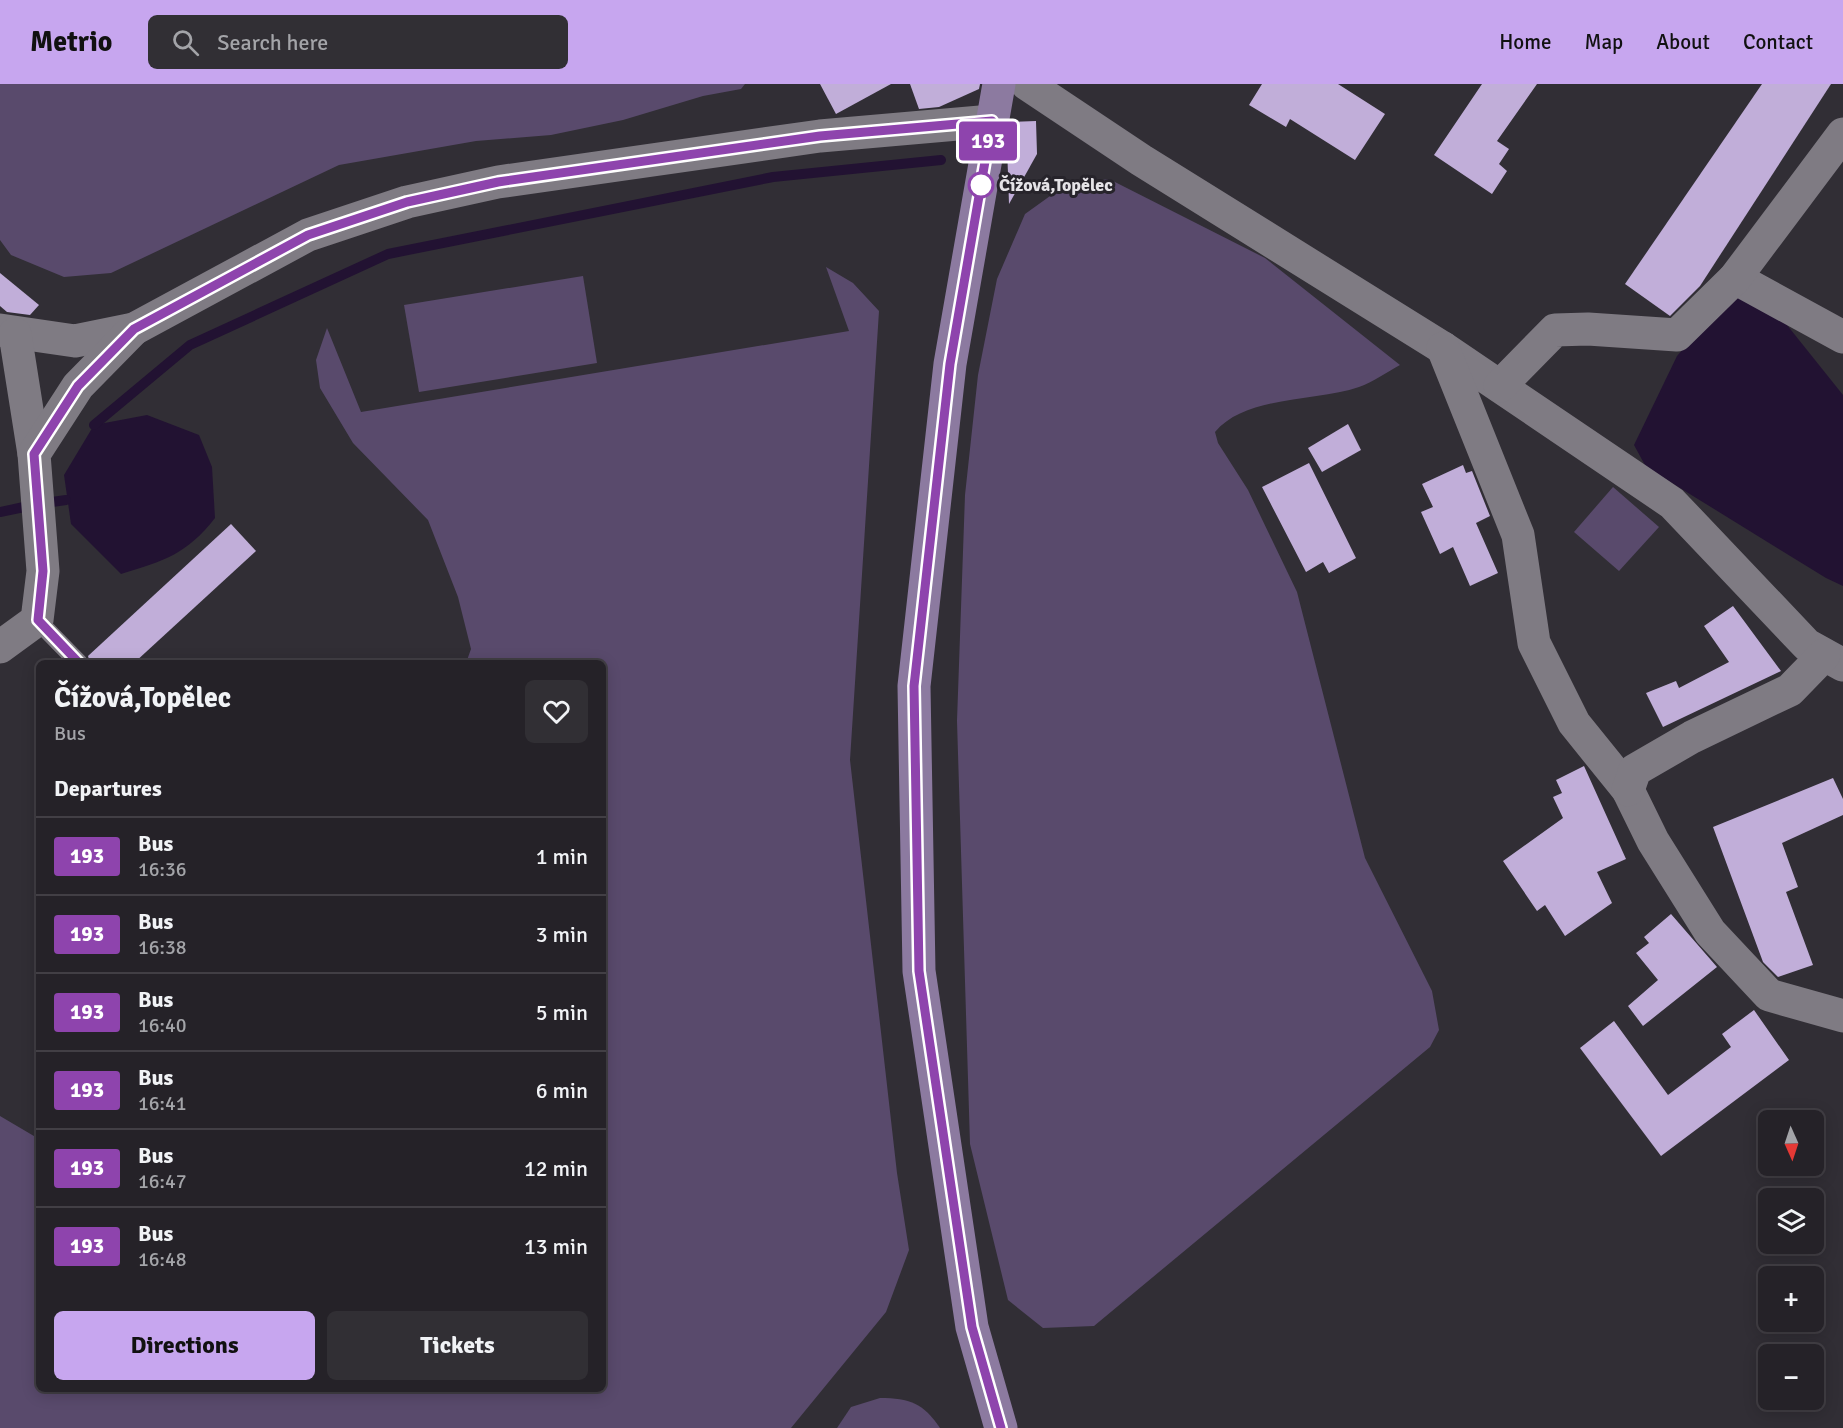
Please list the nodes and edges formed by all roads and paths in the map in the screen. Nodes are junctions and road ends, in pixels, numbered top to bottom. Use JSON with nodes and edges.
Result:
{"nodes":[{"id":1,"x":999,"y":84,"type":"edge"},
{"id":2,"x":1027,"y":84,"type":"edge"},
{"id":3,"x":992,"y":121,"type":"junction"},
{"id":4,"x":1843,"y":134,"type":"edge"},
{"id":5,"x":1735,"y":278,"type":"junction"},
{"id":6,"x":134,"y":329,"type":"junction"},
{"id":7,"x":7,"y":332,"type":"edge"},
{"id":8,"x":1843,"y":337,"type":"edge"},
{"id":9,"x":1443,"y":348,"type":"junction"},
{"id":10,"x":1500,"y":386,"type":"junction"},
{"id":11,"x":34,"y":454,"type":"junction"},
{"id":12,"x":38,"y":620,"type":"junction"},
{"id":13,"x":0,"y":647,"type":"edge"},
{"id":14,"x":76,"y":660,"type":"edge"},
{"id":15,"x":1834,"y":660,"type":"edge"},
{"id":16,"x":1628,"y":790,"type":"junction"},
{"id":17,"x":1843,"y":1016,"type":"edge"},
{"id":18,"x":1001,"y":1428,"type":"edge"}],
"edges":[{"from":1,"to":3,"type":"street"},
{"from":2,"to":9,"type":"street"},
{"from":3,"to":6,"type":"street"},
{"from":3,"to":18,"type":"street"},
{"from":4,"to":5,"type":"street"},
{"from":5,"to":8,"type":"street"},
{"from":5,"to":10,"type":"street"},
{"from":6,"to":7,"type":"street"},
{"from":6,"to":11,"type":"street"},
{"from":7,"to":11,"type":"street"},
{"from":9,"to":10,"type":"street"},
{"from":9,"to":16,"type":"street"},
{"from":10,"to":15,"type":"street"},
{"from":11,"to":12,"type":"street"},
{"from":12,"to":13,"type":"street"},
{"from":12,"to":14,"type":"lane"},
{"from":15,"to":16,"type":"street"},
{"from":16,"to":17,"type":"street"}]}
